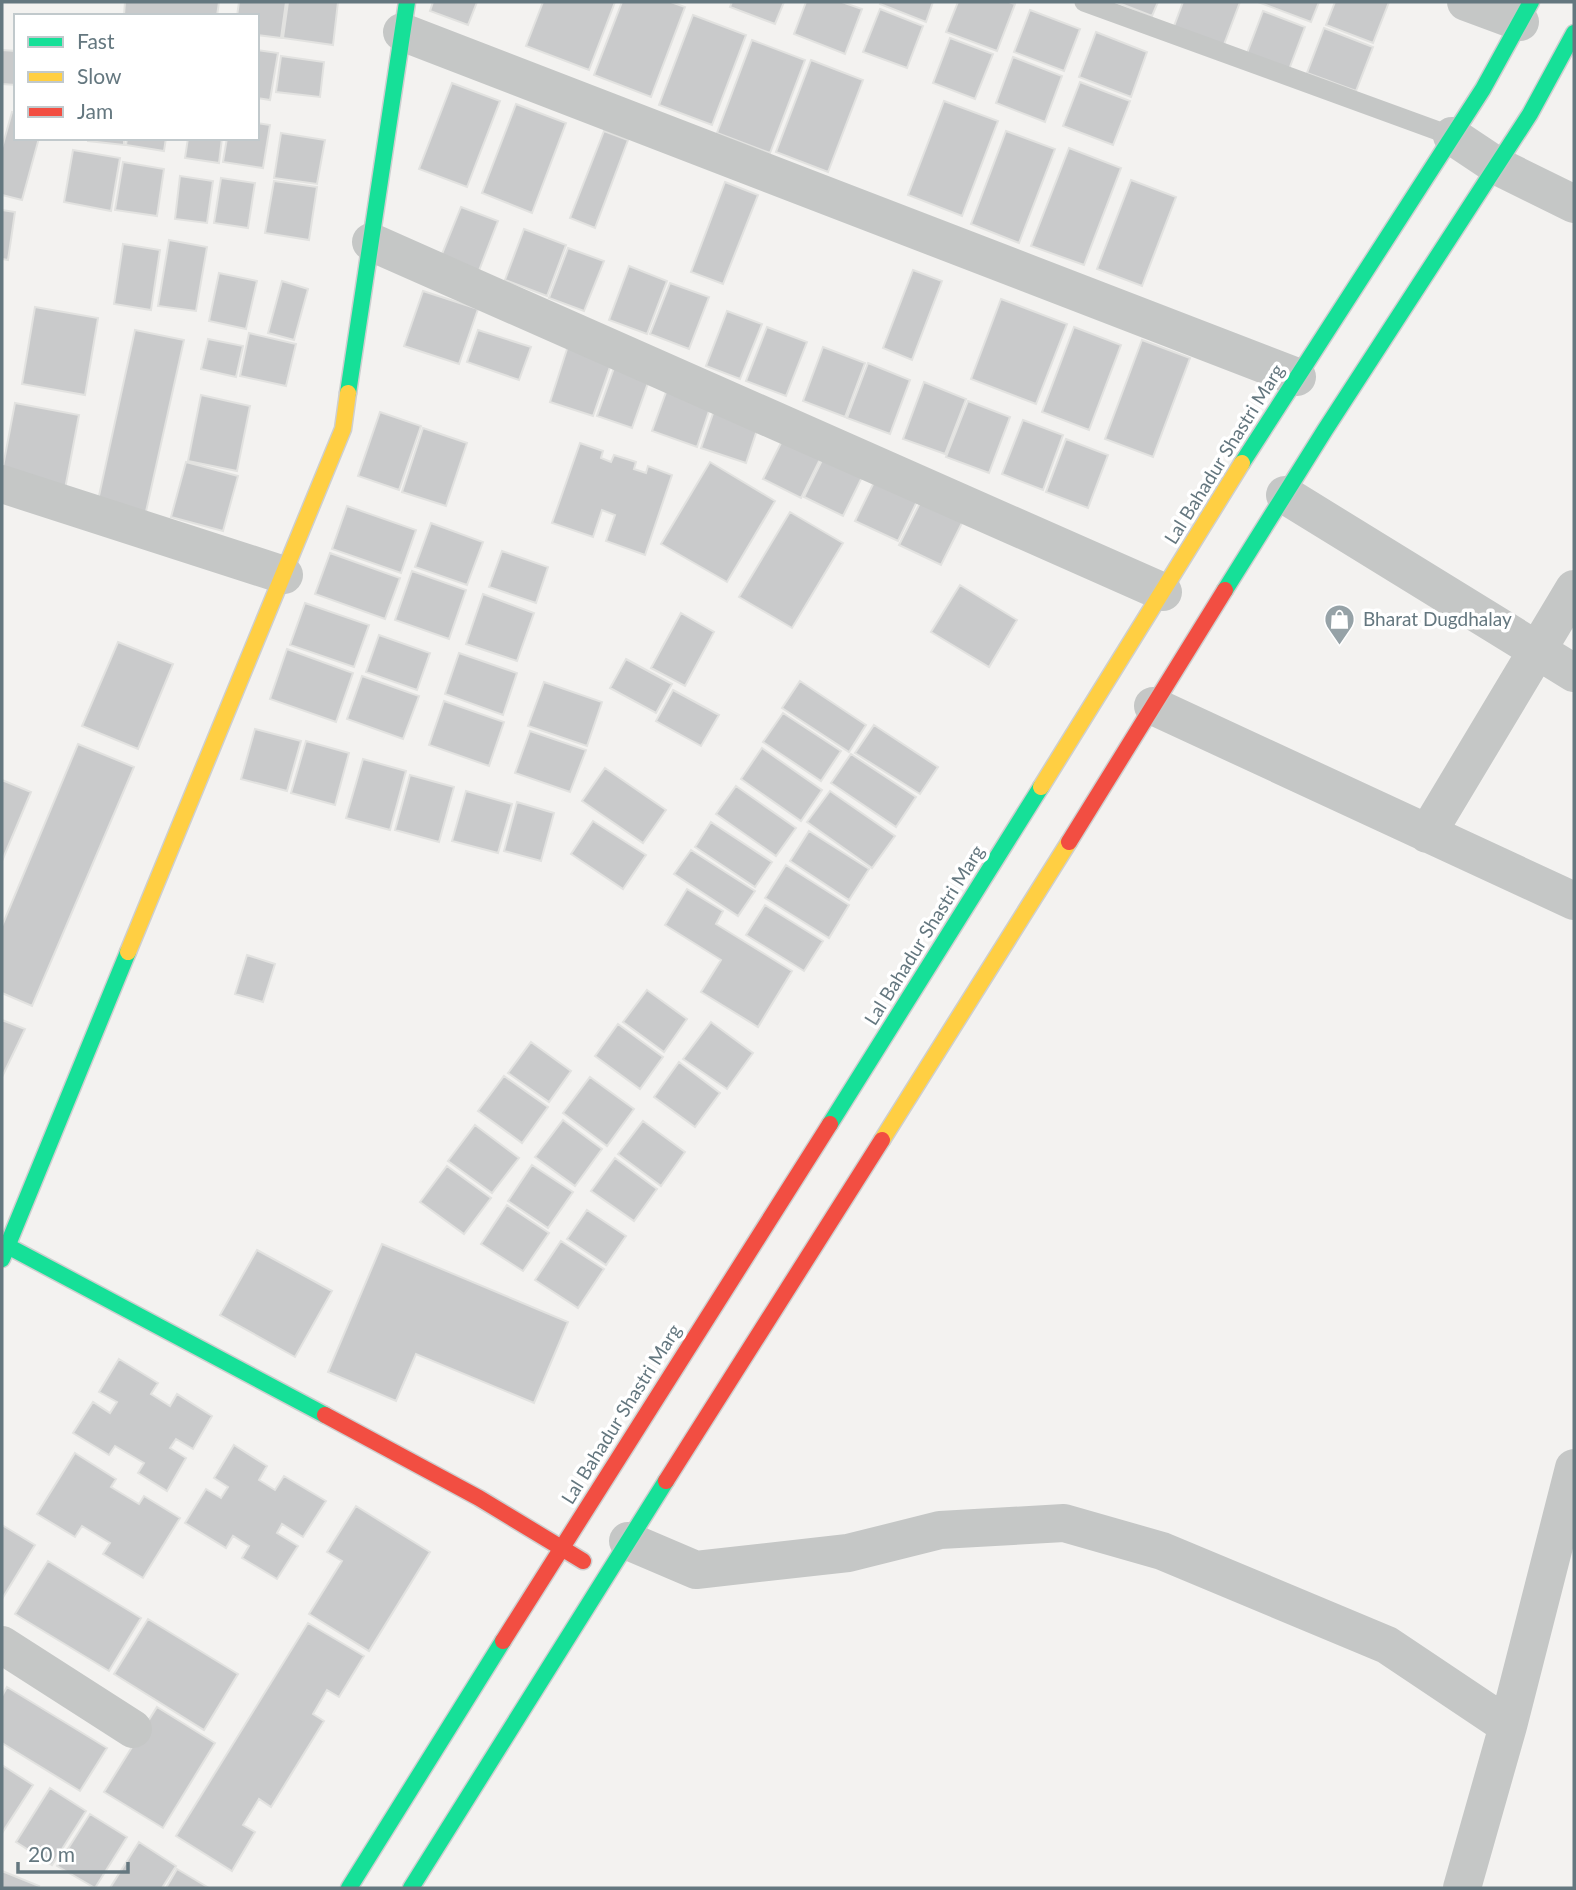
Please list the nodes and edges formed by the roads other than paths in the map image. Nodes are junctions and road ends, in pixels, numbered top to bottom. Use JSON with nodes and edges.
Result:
{"nodes":[{"id":1,"x":1084,"y":2,"type":"edge"},
{"id":2,"x":1466,"y":2,"type":"edge"},
{"id":3,"x":1526,"y":12,"type":"edge"},
{"id":4,"x":404,"y":17,"type":"edge"},
{"id":5,"x":1574,"y":33,"type":"edge"},
{"id":6,"x":1452,"y":136,"type":"junction"},
{"id":7,"x":1496,"y":166,"type":"junction"},
{"id":8,"x":1574,"y":205,"type":"edge"},
{"id":9,"x":371,"y":242,"type":"junction"},
{"id":10,"x":1297,"y":377,"type":"junction"},
{"id":11,"x":2,"y":484,"type":"edge"},
{"id":12,"x":1284,"y":495,"type":"junction"},
{"id":13,"x":284,"y":575,"type":"junction"},
{"id":14,"x":1574,"y":589,"type":"edge"},
{"id":15,"x":1163,"y":592,"type":"junction"},
{"id":16,"x":1537,"y":650,"type":"junction"},
{"id":17,"x":1574,"y":673,"type":"edge"},
{"id":18,"x":1153,"y":706,"type":"junction"},
{"id":19,"x":1427,"y":834,"type":"junction"},
{"id":20,"x":1574,"y":901,"type":"edge"},
{"id":21,"x":4,"y":1249,"type":"edge"},
{"id":22,"x":1574,"y":1468,"type":"edge"},
{"id":23,"x":628,"y":1541,"type":"junction"},
{"id":24,"x":560,"y":1549,"type":"junction"},
{"id":25,"x":607,"y":1574,"type":"junction"},
{"id":26,"x":2,"y":1645,"type":"edge"},
{"id":27,"x":1508,"y":1726,"type":"junction"},
{"id":28,"x":133,"y":1729,"type":"dead end"},
{"id":29,"x":349,"y":1888,"type":"edge"},
{"id":30,"x":411,"y":1888,"type":"edge"},
{"id":31,"x":1462,"y":1888,"type":"edge"}],
"edges":[{"from":1,"to":6,"type":"lane"},
{"from":2,"to":3,"type":"street"},
{"from":3,"to":6,"type":"main road","name":"Lal Bahadur Shastri Marg"},
{"from":4,"to":9,"type":"main road"},
{"from":4,"to":10,"type":"street"},
{"from":5,"to":7,"type":"main road"},
{"from":6,"to":7,"type":"street"},
{"from":6,"to":10,"type":"main road","name":"Lal Bahadur Shastri Marg"},
{"from":7,"to":8,"type":"street"},
{"from":7,"to":12,"type":"main road"},
{"from":9,"to":13,"type":"main road"},
{"from":9,"to":15,"type":"street"},
{"from":10,"to":15,"type":"main road","name":"Lal Bahadur Shastri Marg"},
{"from":11,"to":13,"type":"street"},
{"from":12,"to":16,"type":"street"},
{"from":12,"to":18,"type":"main road"},
{"from":13,"to":21,"type":"main road"},
{"from":14,"to":16,"type":"street"},
{"from":15,"to":24,"type":"main road","name":"Lal Bahadur Shastri Marg"},
{"from":16,"to":17,"type":"street"},
{"from":16,"to":19,"type":"street"},
{"from":18,"to":19,"type":"street"},
{"from":18,"to":23,"type":"main road"},
{"from":19,"to":20,"type":"street"},
{"from":21,"to":24,"type":"main road"},
{"from":22,"to":27,"type":"street"},
{"from":23,"to":25,"type":"main road"},
{"from":23,"to":27,"type":"street"},
{"from":24,"to":25,"type":"main road"},
{"from":24,"to":29,"type":"main road","name":"Lal Bahadur Shastri Marg"},
{"from":25,"to":30,"type":"main road"},
{"from":26,"to":28,"type":"street"},
{"from":27,"to":31,"type":"street"}]}
